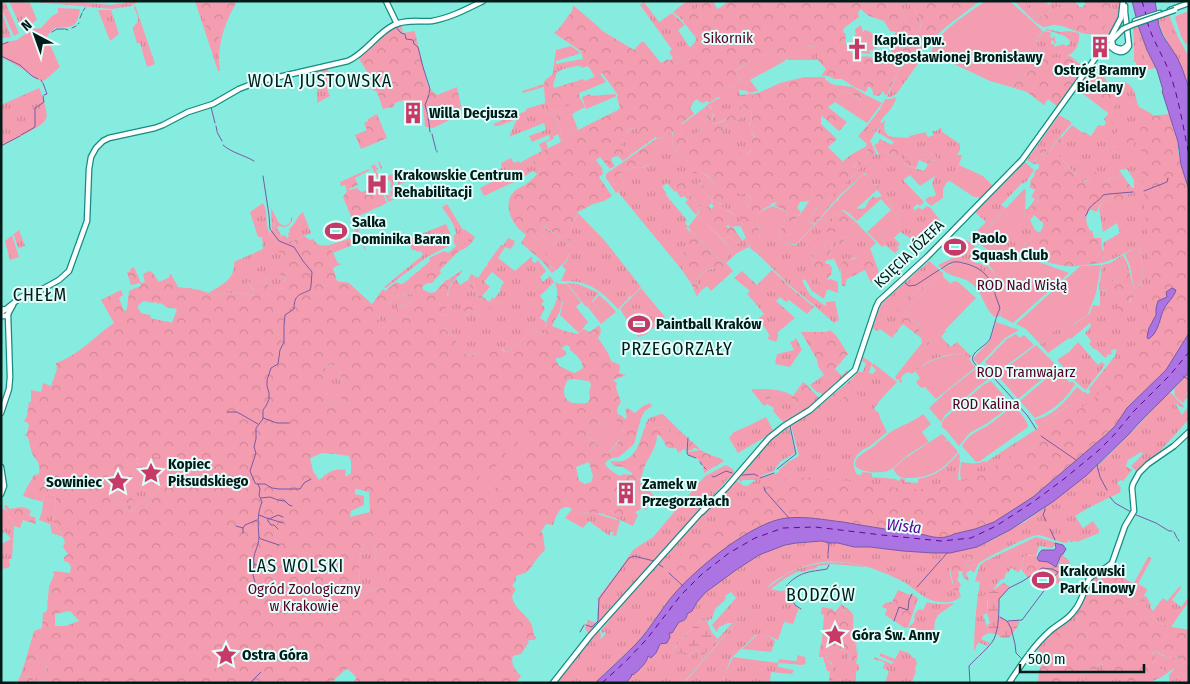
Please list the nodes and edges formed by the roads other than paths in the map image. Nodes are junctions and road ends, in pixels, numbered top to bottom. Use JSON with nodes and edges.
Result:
{"nodes":[{"id":1,"x":386,"y":1,"type":"edge"},
{"id":2,"x":483,"y":1,"type":"edge"},
{"id":3,"x":1124,"y":1,"type":"edge"},
{"id":4,"x":1189,"y":5,"type":"edge"},
{"id":5,"x":397,"y":24,"type":"junction"},
{"id":6,"x":1123,"y":27,"type":"junction"},
{"id":7,"x":1112,"y":35,"type":"junction"},
{"id":8,"x":1110,"y":43,"type":"junction"},
{"id":9,"x":1085,"y":73,"type":"junction"},
{"id":10,"x":4,"y":314,"type":"edge"},
{"id":11,"x":1,"y":414,"type":"edge"},
{"id":12,"x":1189,"y":432,"type":"edge"},
{"id":13,"x":1,"y":467,"type":"edge"},
{"id":14,"x":1,"y":494,"type":"edge"},
{"id":15,"x":553,"y":683,"type":"edge"},
{"id":16,"x":1009,"y":683,"type":"edge"}],
"edges":[{"from":1,"to":5,"type":"street"},
{"from":2,"to":5,"type":"street"},
{"from":3,"to":7,"type":"street","name":"KSIĘCIA JÓZEFA"},
{"from":3,"to":8,"type":"street","name":"KSIĘCIA JÓZEFA"},
{"from":4,"to":6,"type":"street","bridge":true},
{"from":5,"to":10,"type":"street"},
{"from":6,"to":7,"type":"street"},
{"from":6,"to":8,"type":"street"},
{"from":7,"to":9,"type":"street","name":"KSIĘCIA JÓZEFA"},
{"from":8,"to":9,"type":"street","name":"KSIĘCIA JÓZEFA"},
{"from":9,"to":15,"type":"street","name":"KSIĘCIA JÓZEFA"},
{"from":10,"to":11,"type":"street"},
{"from":12,"to":16,"type":"street"},
{"from":13,"to":14,"type":"street"}]}
